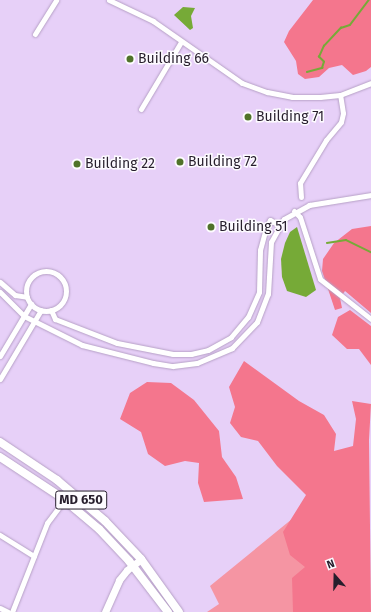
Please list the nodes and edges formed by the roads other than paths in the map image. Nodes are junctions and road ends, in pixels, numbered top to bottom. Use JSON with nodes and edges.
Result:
{"nodes":[{"id":1,"x":56,"y":0,"type":"edge"},
{"id":2,"x":109,"y":0,"type":"edge"},
{"id":3,"x":35,"y":34,"type":"dead end"},
{"id":4,"x":181,"y":42,"type":"junction"},
{"id":5,"x":371,"y":83,"type":"edge"},
{"id":6,"x":340,"y":95,"type":"junction"},
{"id":7,"x":141,"y":109,"type":"dead end"},
{"id":8,"x":371,"y":195,"type":"edge"},
{"id":9,"x":301,"y":197,"type":"dead end"},
{"id":10,"x":294,"y":211,"type":"junction"},
{"id":11,"x":279,"y":225,"type":"junction"},
{"id":12,"x":0,"y":282,"type":"edge"},
{"id":13,"x":0,"y":292,"type":"edge"},
{"id":14,"x":27,"y":297,"type":"junction"},
{"id":15,"x":31,"y":304,"type":"junction"},
{"id":16,"x":42,"y":310,"type":"junction"},
{"id":17,"x":51,"y":310,"type":"junction"},
{"id":18,"x":24,"y":316,"type":"junction"},
{"id":19,"x":371,"y":319,"type":"edge"},
{"id":20,"x":34,"y":322,"type":"junction"},
{"id":21,"x":0,"y":356,"type":"edge"},
{"id":22,"x":0,"y":379,"type":"edge"},
{"id":23,"x":0,"y":435,"type":"edge"},
{"id":24,"x":2,"y":443,"type":"edge"},
{"id":25,"x":0,"y":457,"type":"edge"},
{"id":26,"x":70,"y":492,"type":"junction"},
{"id":27,"x":64,"y":499,"type":"junction"},
{"id":28,"x":0,"y":535,"type":"edge"},
{"id":29,"x":34,"y":556,"type":"junction"},
{"id":30,"x":141,"y":559,"type":"junction"},
{"id":31,"x":133,"y":565,"type":"junction"},
{"id":32,"x":0,"y":608,"type":"edge"},
{"id":33,"x":8,"y":612,"type":"edge"},
{"id":34,"x":12,"y":612,"type":"edge"},
{"id":35,"x":105,"y":612,"type":"edge"},
{"id":36,"x":168,"y":612,"type":"edge"},
{"id":37,"x":179,"y":612,"type":"edge"}],
"edges":[{"from":1,"to":3,"type":"street"},
{"from":2,"to":4,"type":"street"},
{"from":4,"to":6,"type":"street"},
{"from":4,"to":7,"type":"street"},
{"from":5,"to":6,"type":"street"},
{"from":6,"to":9,"type":"street"},
{"from":8,"to":10,"type":"street"},
{"from":10,"to":11,"type":"street"},
{"from":10,"to":19,"type":"street"},
{"from":11,"to":17,"type":"street"},
{"from":11,"to":20,"type":"street"},
{"from":12,"to":14,"type":"street"},
{"from":13,"to":18,"type":"street"},
{"from":14,"to":15,"type":"street"},
{"from":14,"to":17,"type":"street"},
{"from":15,"to":16,"type":"street"},
{"from":15,"to":18,"type":"street"},
{"from":16,"to":17,"type":"street"},
{"from":16,"to":20,"type":"street"},
{"from":18,"to":20,"type":"street"},
{"from":18,"to":21,"type":"street"},
{"from":20,"to":22,"type":"street"},
{"from":23,"to":24,"type":"main road"},
{"from":24,"to":26,"type":"main road","number":"MD 650"},
{"from":25,"to":27,"type":"main road","number":"MD 650"},
{"from":26,"to":27,"type":"street"},
{"from":26,"to":30,"type":"main road","number":"MD 650"},
{"from":27,"to":29,"type":"street"},
{"from":27,"to":31,"type":"main road","number":"MD 650"},
{"from":28,"to":29,"type":"street"},
{"from":29,"to":34,"type":"street"},
{"from":30,"to":31,"type":"street"},
{"from":30,"to":37,"type":"main road","number":"MD 650"},
{"from":31,"to":35,"type":"street"},
{"from":31,"to":36,"type":"main road","number":"MD 650"},
{"from":32,"to":33,"type":"street"}]}
